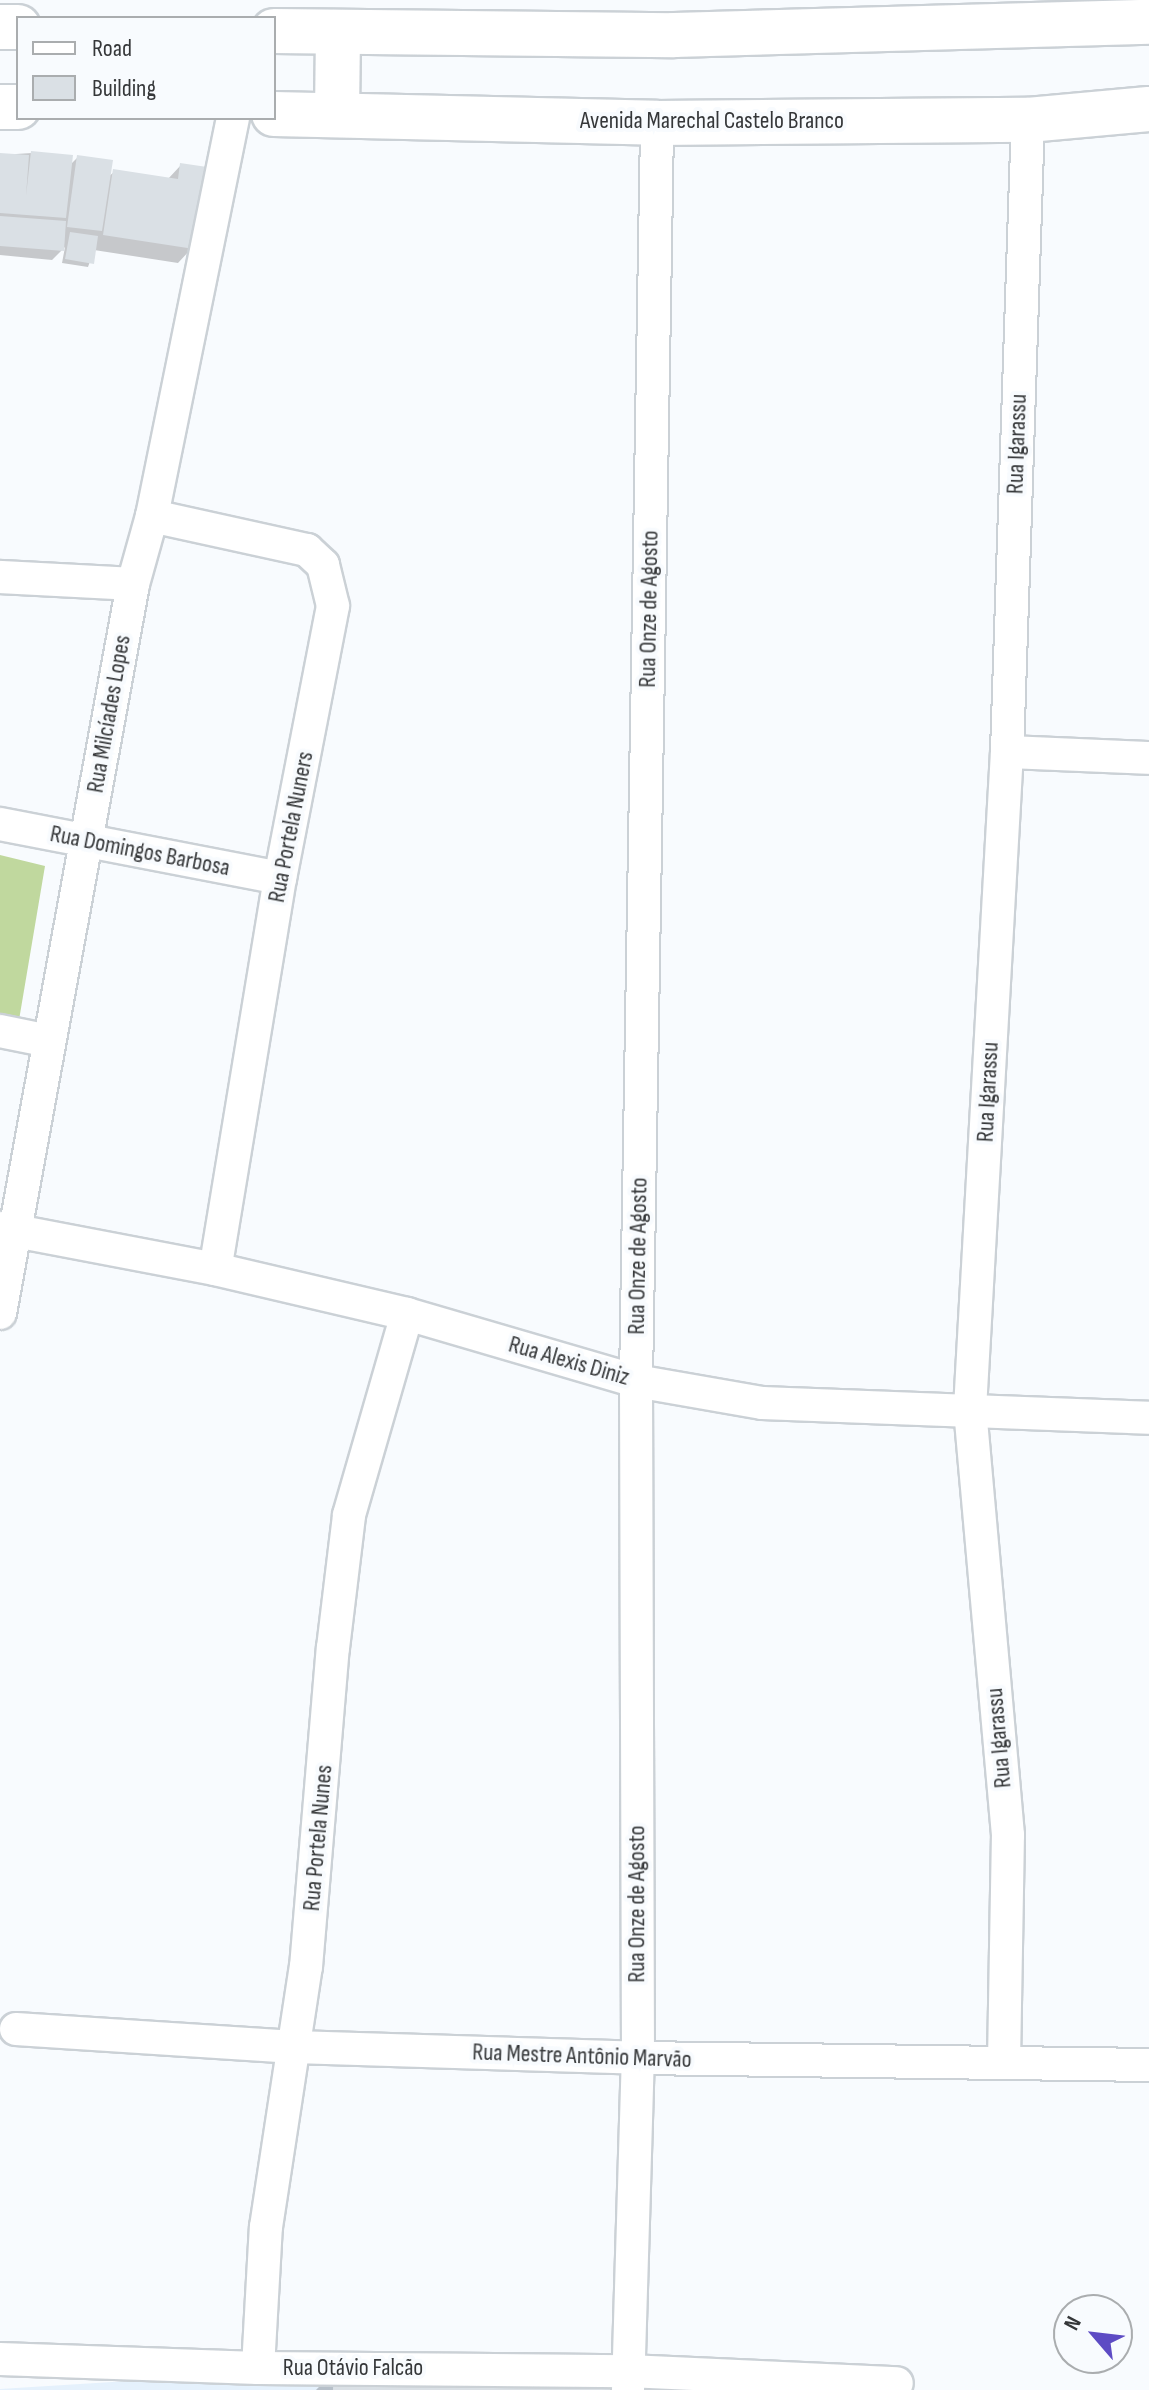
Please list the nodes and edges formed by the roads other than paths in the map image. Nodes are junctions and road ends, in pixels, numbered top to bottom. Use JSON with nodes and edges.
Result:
{"nodes":[{"id":1,"x":1149,"y":22,"type":"edge"},
{"id":2,"x":276,"y":31,"type":"edge"},
{"id":3,"x":338,"y":32,"type":"junction"},
{"id":4,"x":1149,"y":109,"type":"edge"},
{"id":5,"x":276,"y":114,"type":"edge"},
{"id":6,"x":337,"y":115,"type":"junction"},
{"id":7,"x":233,"y":120,"type":"edge"},
{"id":8,"x":1028,"y":120,"type":"junction"},
{"id":9,"x":657,"y":123,"type":"junction"},
{"id":10,"x":152,"y":516,"type":"junction"},
{"id":11,"x":0,"y":577,"type":"edge"},
{"id":12,"x":133,"y":584,"type":"junction"},
{"id":13,"x":1007,"y":752,"type":"junction"},
{"id":14,"x":1149,"y":758,"type":"edge"},
{"id":15,"x":0,"y":824,"type":"edge"},
{"id":16,"x":85,"y":840,"type":"junction"},
{"id":17,"x":280,"y":878,"type":"junction"},
{"id":18,"x":0,"y":1031,"type":"edge"},
{"id":19,"x":49,"y":1041,"type":"junction"},
{"id":20,"x":8,"y":1230,"type":"edge"},
{"id":21,"x":215,"y":1269,"type":"junction"},
{"id":22,"x":0,"y":1313,"type":"edge"},
{"id":23,"x":407,"y":1314,"type":"junction"},
{"id":24,"x":636,"y":1381,"type":"junction"},
{"id":25,"x":970,"y":1409,"type":"junction"},
{"id":26,"x":1149,"y":1418,"type":"edge"},
{"id":27,"x":16,"y":2029,"type":"dead end"},
{"id":28,"x":294,"y":2047,"type":"junction"},
{"id":29,"x":638,"y":2058,"type":"junction"},
{"id":30,"x":1004,"y":2062,"type":"junction"},
{"id":31,"x":1149,"y":2065,"type":"edge"},
{"id":32,"x":0,"y":2359,"type":"edge"},
{"id":33,"x":258,"y":2368,"type":"junction"},
{"id":34,"x":628,"y":2380,"type":"edge"},
{"id":35,"x":897,"y":2383,"type":"dead end"}],
"edges":[{"from":1,"to":3,"type":"main road"},
{"from":2,"to":3,"type":"main road"},
{"from":3,"to":6,"type":"main road"},
{"from":4,"to":8,"type":"main road","name":"Avenida Marechal Castelo Branco"},
{"from":5,"to":6,"type":"main road","name":"Avenida Marechal Castelo Branco"},
{"from":6,"to":9,"type":"main road","name":"Avenida Marechal Castelo Branco"},
{"from":7,"to":10,"type":"street","name":"Rua Milcíades Lopes"},
{"from":8,"to":9,"type":"main road","name":"Avenida Marechal Castelo Branco"},
{"from":8,"to":13,"type":"street","name":"Rua Igarassu"},
{"from":9,"to":24,"type":"street","name":"Rua Onze de Agosto"},
{"from":10,"to":12,"type":"street","name":"Rua Milcíades Lopes"},
{"from":10,"to":17,"type":"street","name":"Rua Portela Nuners"},
{"from":11,"to":12,"type":"street"},
{"from":12,"to":16,"type":"street","name":"Rua Milcíades Lopes"},
{"from":13,"to":14,"type":"street"},
{"from":13,"to":25,"type":"street","name":"Rua Igarassu"},
{"from":15,"to":16,"type":"street","name":"Rua Domingos Barbosa"},
{"from":16,"to":17,"type":"street","name":"Rua Domingos Barbosa"},
{"from":16,"to":19,"type":"street","name":"Rua Milcíades Lopes"},
{"from":17,"to":21,"type":"street","name":"Rua Portela Nuners"},
{"from":18,"to":19,"type":"street"},
{"from":19,"to":20,"type":"street","name":"Rua Milcíades Lopes"},
{"from":20,"to":21,"type":"street","name":"Rua Alexis Diniz"},
{"from":20,"to":22,"type":"street","name":"Rua Milcíades Lopes"},
{"from":21,"to":23,"type":"street","name":"Rua Alexis Diniz"},
{"from":23,"to":24,"type":"street","name":"Rua Alexis Diniz"},
{"from":23,"to":28,"type":"street","name":"Rua Portela Nunes"},
{"from":24,"to":25,"type":"street","name":"Rua Alexis Diniz"},
{"from":24,"to":29,"type":"street","name":"Rua Onze de Agosto"},
{"from":25,"to":26,"type":"street","name":"Rua Alexis Diniz"},
{"from":25,"to":30,"type":"street","name":"Rua Igarassu"},
{"from":27,"to":28,"type":"street","name":"Rua Mestre Antônio Marvão"},
{"from":28,"to":29,"type":"street","name":"Rua Mestre Antônio Marvão"},
{"from":28,"to":33,"type":"street","name":"Rua Portela Nunes"},
{"from":29,"to":30,"type":"street","name":"Rua Mestre Antônio Marvão"},
{"from":29,"to":34,"type":"street","name":"Rua Onze de Agosto"},
{"from":30,"to":31,"type":"street","name":"Rua Mestre Antônio Marvão"},
{"from":32,"to":33,"type":"street","name":"Rua Otávio Falcão"},
{"from":33,"to":34,"type":"street","name":"Rua Otávio Falcão"},
{"from":34,"to":35,"type":"street","name":"Rua Otávio Falcão"}]}
